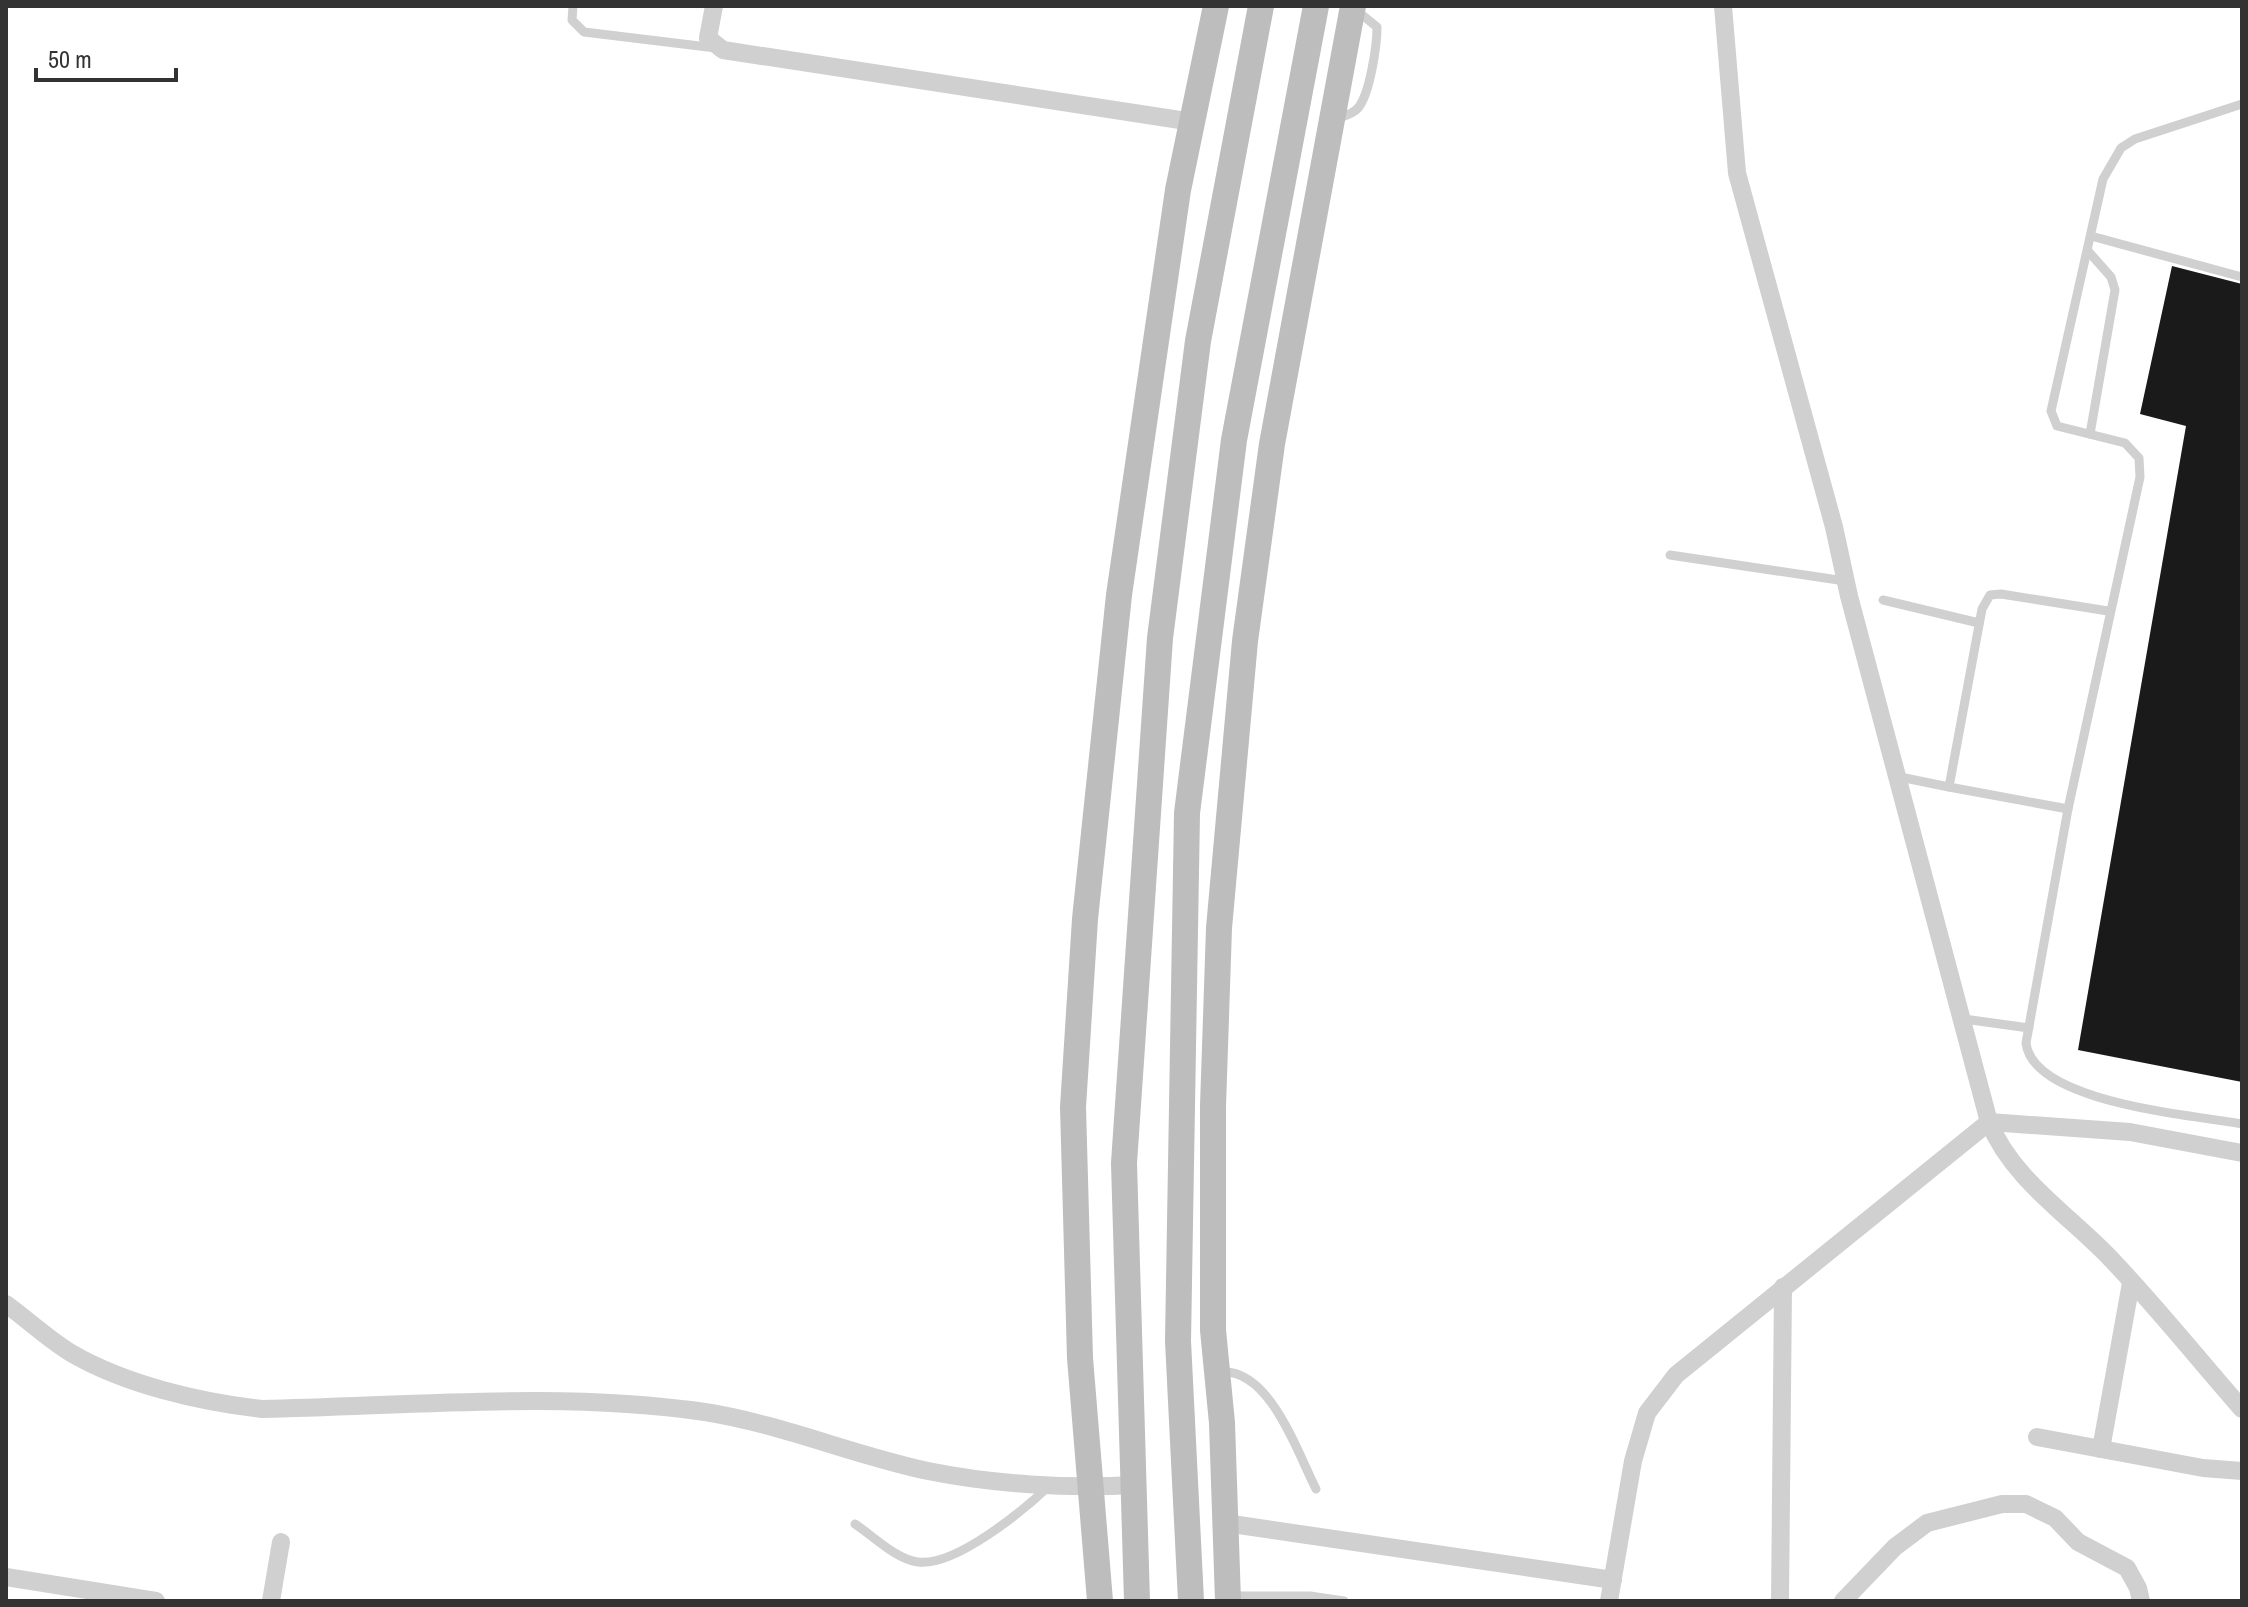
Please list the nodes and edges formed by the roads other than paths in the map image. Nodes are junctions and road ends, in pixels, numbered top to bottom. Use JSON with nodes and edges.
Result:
{"nodes":[{"id":1,"x":573,"y":6,"type":"edge"},
{"id":2,"x":714,"y":6,"type":"edge"},
{"id":3,"x":1216,"y":6,"type":"edge"},
{"id":4,"x":1261,"y":6,"type":"edge"},
{"id":5,"x":1316,"y":6,"type":"edge"},
{"id":6,"x":1723,"y":6,"type":"edge"},
{"id":7,"x":1353,"y":7,"type":"edge"},
{"id":8,"x":717,"y":48,"type":"junction"},
{"id":9,"x":2242,"y":104,"type":"edge"},
{"id":10,"x":1193,"y":122,"type":"junction"},
{"id":11,"x":2091,"y":236,"type":"junction"},
{"id":12,"x":2088,"y":251,"type":"junction"},
{"id":13,"x":2242,"y":277,"type":"edge"},
{"id":14,"x":2090,"y":434,"type":"junction"},
{"id":15,"x":1670,"y":555,"type":"dead end"},
{"id":16,"x":1845,"y":581,"type":"junction"},
{"id":17,"x":1883,"y":600,"type":"dead end"},
{"id":18,"x":2108,"y":611,"type":"junction"},
{"id":19,"x":1979,"y":623,"type":"junction"},
{"id":20,"x":1900,"y":777,"type":"junction"},
{"id":21,"x":1949,"y":787,"type":"junction"},
{"id":22,"x":2068,"y":809,"type":"junction"},
{"id":23,"x":1964,"y":1019,"type":"junction"},
{"id":24,"x":2029,"y":1028,"type":"junction"},
{"id":25,"x":1989,"y":1122,"type":"junction"},
{"id":26,"x":2242,"y":1124,"type":"edge"},
{"id":27,"x":2242,"y":1153,"type":"edge"},
{"id":28,"x":2131,"y":1283,"type":"junction"},
{"id":29,"x":1783,"y":1287,"type":"junction"},
{"id":30,"x":6,"y":1304,"type":"edge"},
{"id":31,"x":1217,"y":1372,"type":"junction"},
{"id":32,"x":2242,"y":1409,"type":"edge"},
{"id":33,"x":2037,"y":1437,"type":"dead end"},
{"id":34,"x":2101,"y":1449,"type":"junction"},
{"id":35,"x":2242,"y":1471,"type":"edge"},
{"id":36,"x":1052,"y":1483,"type":"junction"},
{"id":37,"x":1133,"y":1485,"type":"junction"},
{"id":38,"x":1093,"y":1487,"type":"junction"},
{"id":39,"x":1316,"y":1489,"type":"dead end"},
{"id":40,"x":1225,"y":1523,"type":"junction"},
{"id":41,"x":855,"y":1524,"type":"dead end"},
{"id":42,"x":281,"y":1542,"type":"dead end"},
{"id":43,"x":6,"y":1577,"type":"edge"},
{"id":44,"x":1613,"y":1580,"type":"junction"},
{"id":45,"x":1228,"y":1599,"type":"edge"},
{"id":46,"x":154,"y":1601,"type":"edge"},
{"id":47,"x":271,"y":1601,"type":"edge"},
{"id":48,"x":1100,"y":1601,"type":"edge"},
{"id":49,"x":1137,"y":1601,"type":"edge"},
{"id":50,"x":1191,"y":1601,"type":"edge"},
{"id":51,"x":1344,"y":1601,"type":"edge"},
{"id":52,"x":1609,"y":1601,"type":"edge"},
{"id":53,"x":1780,"y":1601,"type":"edge"},
{"id":54,"x":1843,"y":1601,"type":"edge"},
{"id":55,"x":2141,"y":1601,"type":"edge"}],
"edges":[{"from":1,"to":8,"type":"lane"},
{"from":2,"to":8,"type":"street"},
{"from":3,"to":10,"type":"street"},
{"from":4,"to":37,"type":"street"},
{"from":5,"to":50,"type":"street"},
{"from":6,"to":16,"type":"street"},
{"from":7,"to":31,"type":"street"},
{"from":8,"to":10,"type":"street"},
{"from":9,"to":11,"type":"lane"},
{"from":10,"to":38,"type":"street"},
{"from":11,"to":12,"type":"lane"},
{"from":11,"to":13,"type":"lane"},
{"from":12,"to":14,"type":"lane"},
{"from":12,"to":14,"type":"lane"},
{"from":14,"to":18,"type":"lane"},
{"from":15,"to":16,"type":"lane"},
{"from":16,"to":20,"type":"street"},
{"from":17,"to":19,"type":"lane"},
{"from":18,"to":19,"type":"lane"},
{"from":18,"to":22,"type":"lane"},
{"from":19,"to":21,"type":"lane"},
{"from":20,"to":21,"type":"lane"},
{"from":20,"to":23,"type":"street"},
{"from":21,"to":22,"type":"lane"},
{"from":22,"to":24,"type":"lane"},
{"from":23,"to":24,"type":"lane"},
{"from":23,"to":25,"type":"street"},
{"from":24,"to":26,"type":"lane"},
{"from":25,"to":27,"type":"street"},
{"from":25,"to":28,"type":"street"},
{"from":25,"to":29,"type":"street"},
{"from":28,"to":32,"type":"street"},
{"from":28,"to":34,"type":"street"},
{"from":29,"to":44,"type":"street"},
{"from":29,"to":53,"type":"street"},
{"from":30,"to":36,"type":"street"},
{"from":31,"to":39,"type":"lane"},
{"from":31,"to":40,"type":"street"},
{"from":33,"to":34,"type":"street"},
{"from":34,"to":35,"type":"street"},
{"from":36,"to":38,"type":"street"},
{"from":36,"to":41,"type":"lane"},
{"from":37,"to":38,"type":"street"},
{"from":37,"to":49,"type":"street"},
{"from":38,"to":48,"type":"street"},
{"from":40,"to":44,"type":"street"},
{"from":40,"to":45,"type":"street"},
{"from":42,"to":47,"type":"street"},
{"from":43,"to":46,"type":"street"},
{"from":44,"to":52,"type":"street"},
{"from":45,"to":51,"type":"lane"},
{"from":54,"to":55,"type":"street"}]}
